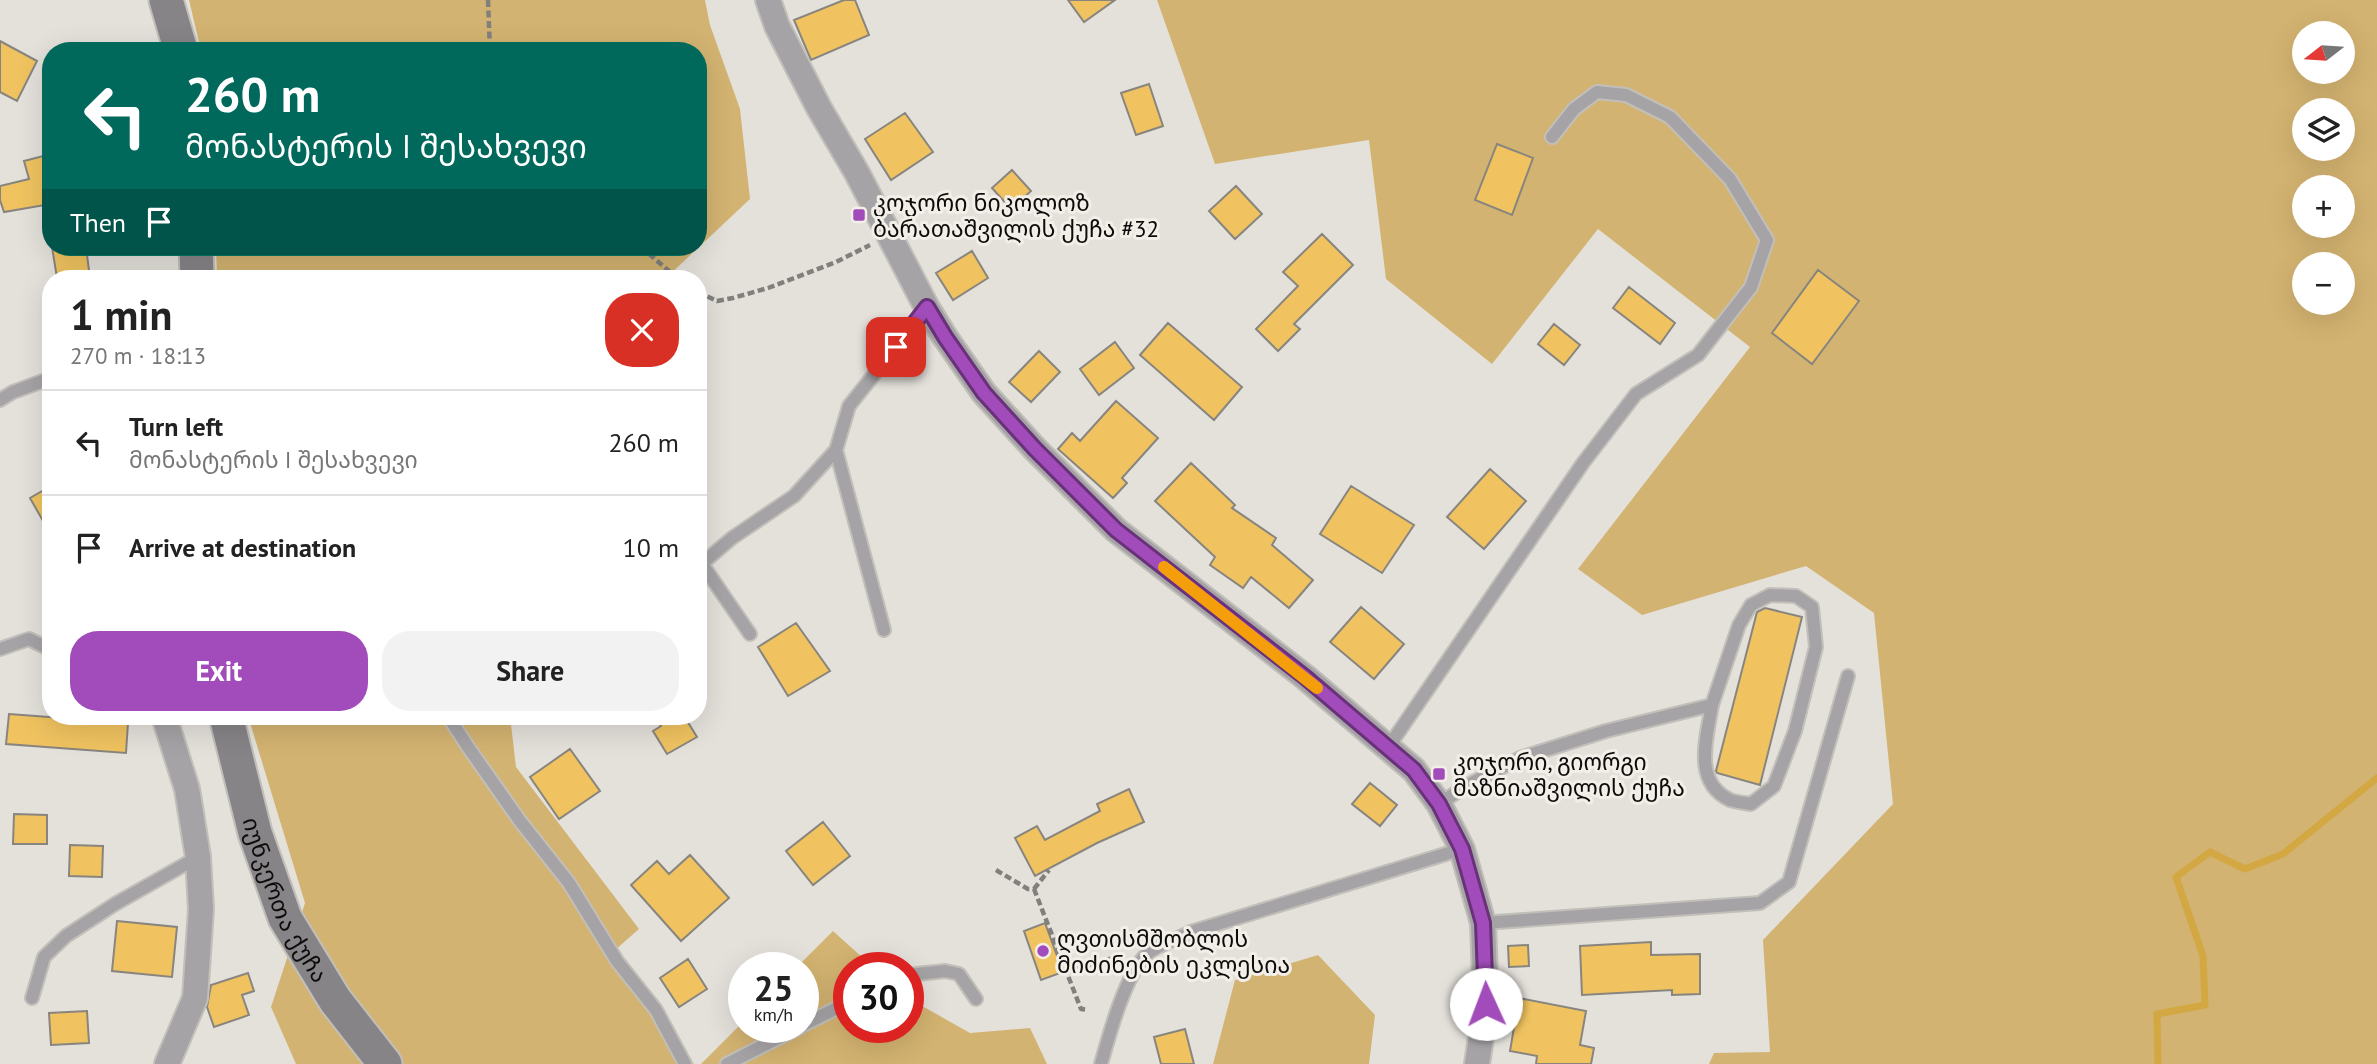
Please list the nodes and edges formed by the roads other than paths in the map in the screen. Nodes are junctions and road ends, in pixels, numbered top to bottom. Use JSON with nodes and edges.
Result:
{"nodes":[{"id":1,"x":166,"y":0,"type":"edge"},
{"id":2,"x":768,"y":0,"type":"edge"},
{"id":3,"x":178,"y":42,"type":"edge"},
{"id":4,"x":1552,"y":137,"type":"dead end"},
{"id":5,"x":927,"y":307,"type":"junction"},
{"id":6,"x":42,"y":381,"type":"edge"},
{"id":7,"x":0,"y":400,"type":"edge"},
{"id":8,"x":836,"y":450,"type":"junction"},
{"id":9,"x":707,"y":559,"type":"edge"},
{"id":10,"x":707,"y":575,"type":"edge"},
{"id":11,"x":884,"y":630,"type":"dead end"},
{"id":12,"x":750,"y":634,"type":"dead end"},
{"id":13,"x":42,"y":646,"type":"edge"},
{"id":14,"x":0,"y":649,"type":"edge"},
{"id":15,"x":1847,"y":676,"type":"dead end"},
{"id":16,"x":1712,"y":705,"type":"junction"},
{"id":17,"x":167,"y":725,"type":"edge"},
{"id":18,"x":228,"y":725,"type":"edge"},
{"id":19,"x":454,"y":725,"type":"edge"},
{"id":20,"x":1387,"y":749,"type":"junction"},
{"id":21,"x":1439,"y":804,"type":"junction"},
{"id":22,"x":1462,"y":849,"type":"junction"},
{"id":23,"x":198,"y":857,"type":"junction"},
{"id":24,"x":1483,"y":923,"type":"junction"},
{"id":25,"x":924,"y":973,"type":"edge"},
{"id":26,"x":32,"y":998,"type":"dead end"},
{"id":27,"x":976,"y":999,"type":"dead end"},
{"id":28,"x":768,"y":1043,"type":"edge"},
{"id":29,"x":167,"y":1064,"type":"edge"},
{"id":30,"x":385,"y":1064,"type":"edge"},
{"id":31,"x":685,"y":1064,"type":"edge"},
{"id":32,"x":727,"y":1064,"type":"edge"},
{"id":33,"x":1101,"y":1064,"type":"edge"},
{"id":34,"x":1477,"y":1064,"type":"edge"}],
"edges":[{"from":1,"to":3,"type":"main road"},
{"from":2,"to":5,"type":"street"},
{"from":4,"to":20,"type":"lane"},
{"from":5,"to":8,"type":"lane"},
{"from":5,"to":20,"type":"street"},
{"from":6,"to":7,"type":"lane"},
{"from":8,"to":9,"type":"lane"},
{"from":8,"to":11,"type":"lane"},
{"from":10,"to":12,"type":"lane"},
{"from":13,"to":14,"type":"lane"},
{"from":15,"to":24,"type":"lane"},
{"from":16,"to":16,"type":"lane"},
{"from":16,"to":21,"type":"lane"},
{"from":17,"to":23,"type":"street"},
{"from":18,"to":30,"type":"main road","name":"იუნკერთა ქუჩა"},
{"from":19,"to":31,"type":"lane"},
{"from":20,"to":21,"type":"street"},
{"from":21,"to":22,"type":"street"},
{"from":22,"to":24,"type":"street"},
{"from":22,"to":33,"type":"lane"},
{"from":23,"to":26,"type":"lane"},
{"from":23,"to":29,"type":"street"},
{"from":24,"to":34,"type":"street"},
{"from":25,"to":27,"type":"lane"},
{"from":28,"to":32,"type":"lane"}]}
